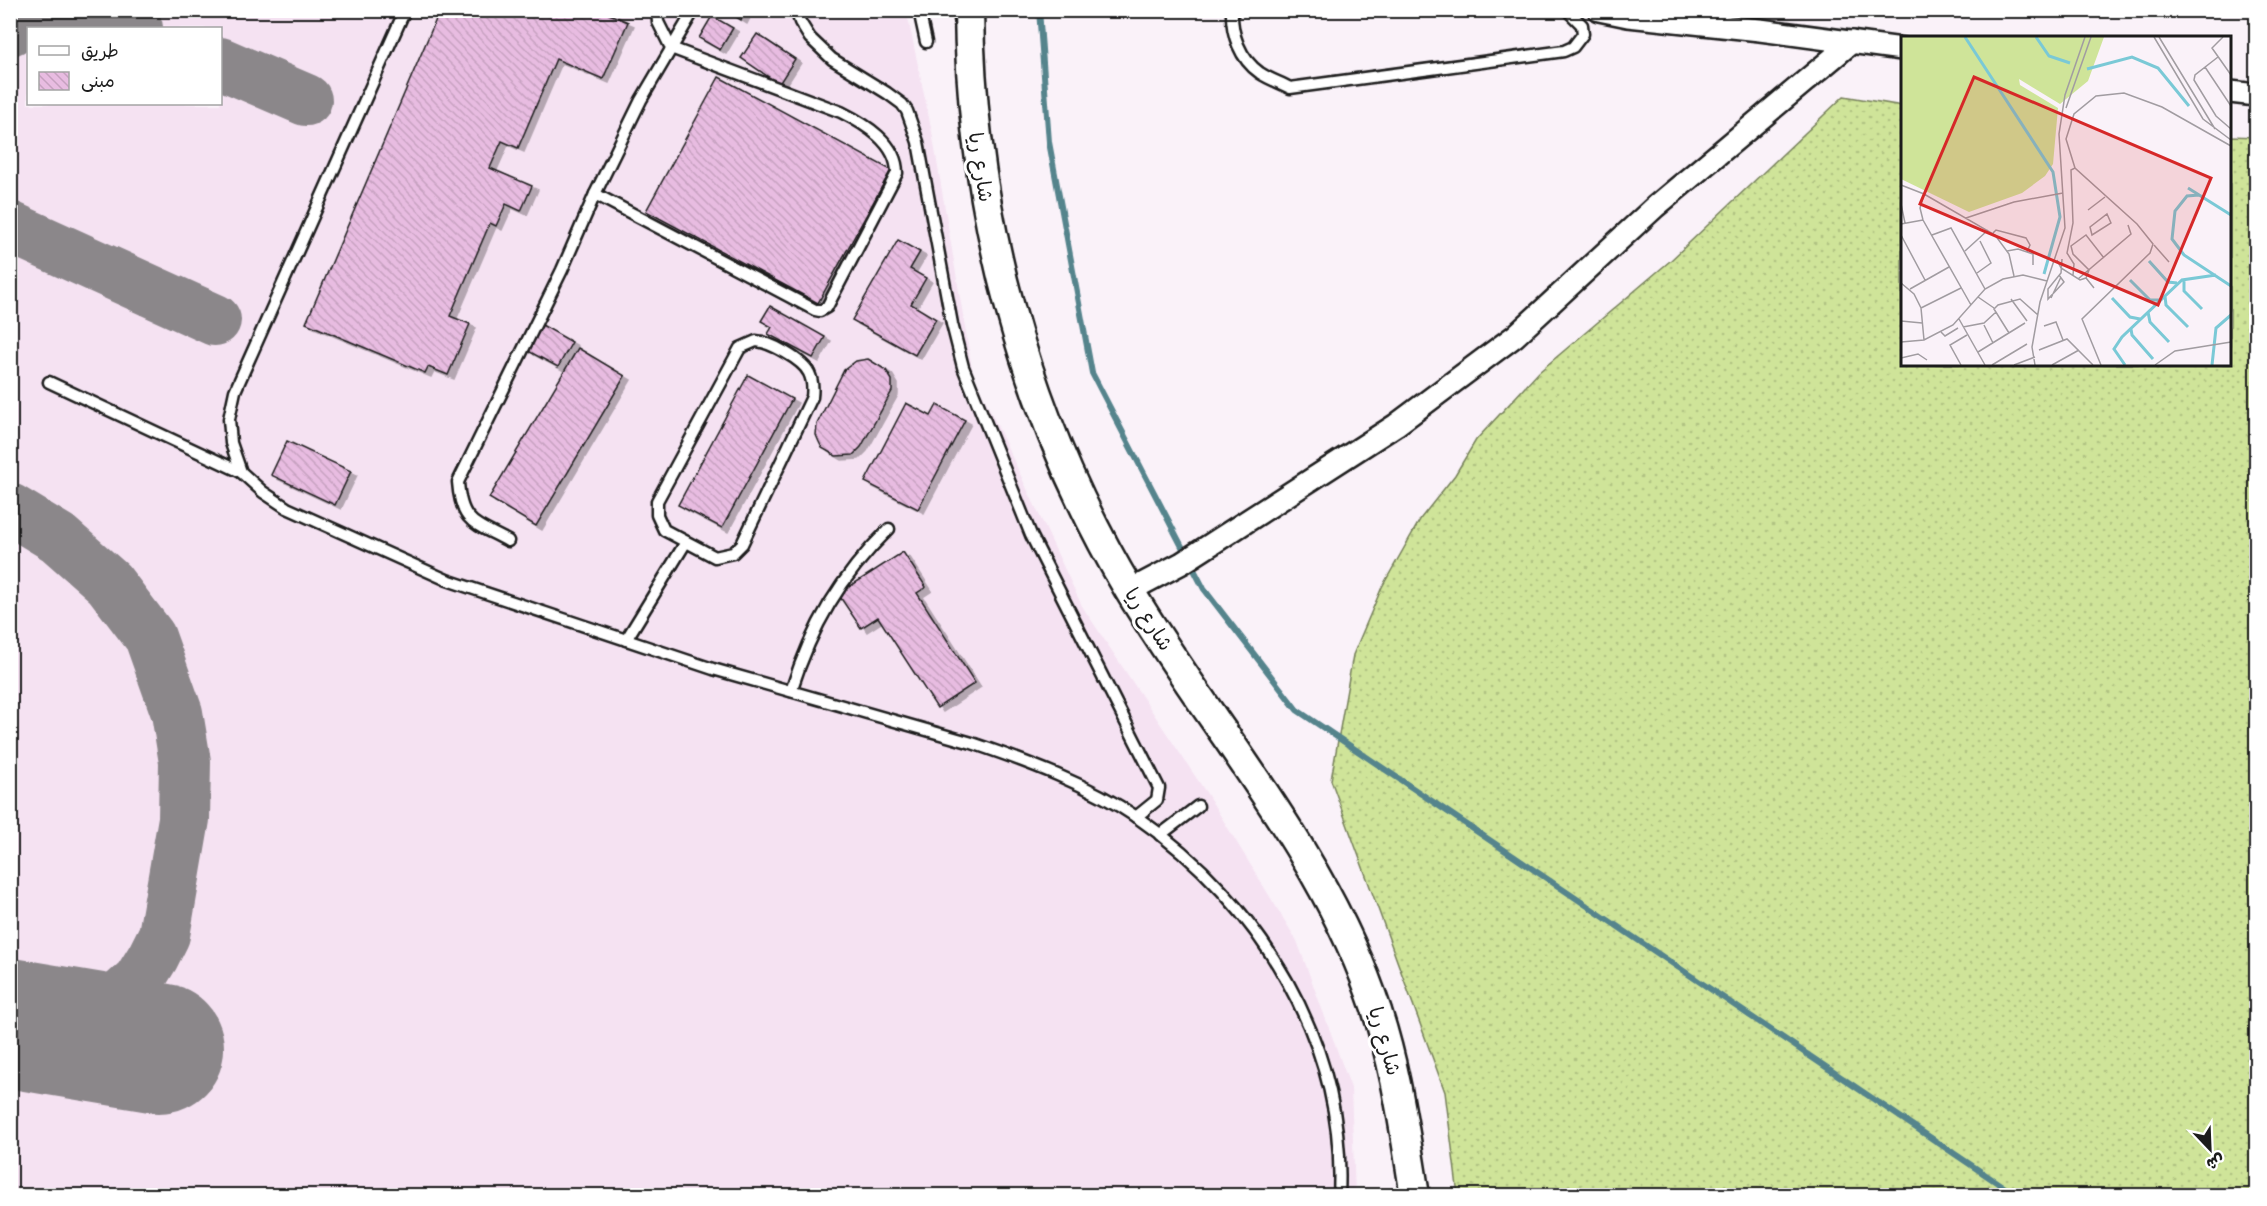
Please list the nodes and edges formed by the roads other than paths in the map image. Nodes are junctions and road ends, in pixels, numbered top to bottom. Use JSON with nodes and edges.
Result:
{"nodes":[{"id":1,"x":405,"y":10,"type":"edge"},
{"id":2,"x":657,"y":10,"type":"edge"},
{"id":3,"x":694,"y":10,"type":"edge"},
{"id":4,"x":796,"y":10,"type":"edge"},
{"id":5,"x":919,"y":10,"type":"edge"},
{"id":6,"x":1232,"y":10,"type":"edge"},
{"id":7,"x":1567,"y":10,"type":"edge"},
{"id":8,"x":1599,"y":10,"type":"edge"},
{"id":9,"x":969,"y":11,"type":"edge"},
{"id":10,"x":1629,"y":13,"type":"edge"},
{"id":11,"x":926,"y":42,"type":"dead end"},
{"id":12,"x":1852,"y":42,"type":"junction"},
{"id":13,"x":671,"y":48,"type":"junction"},
{"id":14,"x":1901,"y":49,"type":"edge"},
{"id":15,"x":2231,"y":92,"type":"edge"},
{"id":16,"x":2256,"y":95,"type":"edge"},
{"id":17,"x":595,"y":194,"type":"junction"},
{"id":18,"x":49,"y":382,"type":"dead end"},
{"id":19,"x":241,"y":472,"type":"junction"},
{"id":20,"x":889,"y":529,"type":"dead end"},
{"id":21,"x":508,"y":541,"type":"dead end"},
{"id":22,"x":686,"y":542,"type":"junction"},
{"id":23,"x":1129,"y":591,"type":"junction"},
{"id":24,"x":626,"y":640,"type":"junction"},
{"id":25,"x":791,"y":691,"type":"junction"},
{"id":26,"x":1198,"y":806,"type":"dead end"},
{"id":27,"x":1136,"y":817,"type":"junction"},
{"id":28,"x":1160,"y":835,"type":"junction"},
{"id":29,"x":1339,"y":1196,"type":"edge"},
{"id":30,"x":1415,"y":1196,"type":"edge"}],
"edges":[{"from":1,"to":19,"type":"lane"},
{"from":2,"to":13,"type":"lane"},
{"from":3,"to":13,"type":"lane"},
{"from":4,"to":27,"type":"lane"},
{"from":5,"to":11,"type":"lane"},
{"from":6,"to":7,"type":"lane"},
{"from":8,"to":10,"type":"street"},
{"from":9,"to":23,"type":"main road","name":"شارع ريا"},
{"from":10,"to":12,"type":"street"},
{"from":12,"to":14,"type":"street"},
{"from":12,"to":23,"type":"street"},
{"from":13,"to":17,"type":"lane"},
{"from":13,"to":17,"type":"lane"},
{"from":15,"to":16,"type":"street"},
{"from":17,"to":21,"type":"lane"},
{"from":18,"to":19,"type":"lane"},
{"from":19,"to":24,"type":"lane"},
{"from":20,"to":25,"type":"lane"},
{"from":22,"to":22,"type":"lane"},
{"from":22,"to":24,"type":"lane"},
{"from":23,"to":30,"type":"main road","name":"شارع ريا"},
{"from":24,"to":25,"type":"lane"},
{"from":25,"to":27,"type":"lane"},
{"from":26,"to":28,"type":"lane"},
{"from":27,"to":28,"type":"lane"},
{"from":28,"to":29,"type":"lane"}]}
